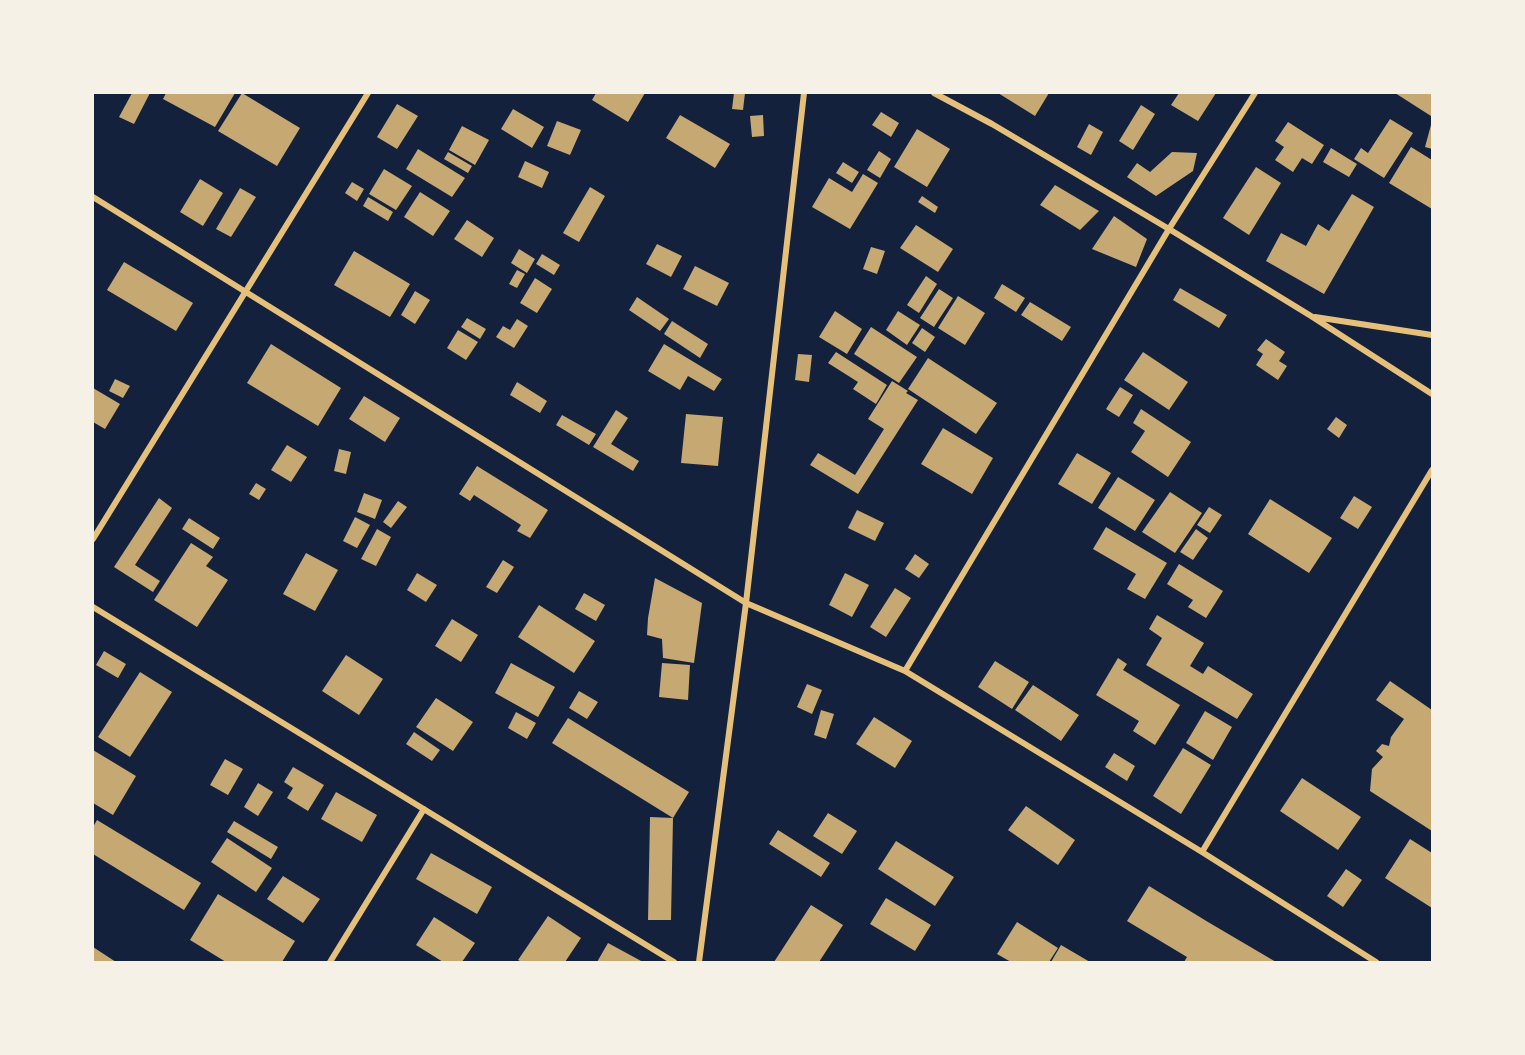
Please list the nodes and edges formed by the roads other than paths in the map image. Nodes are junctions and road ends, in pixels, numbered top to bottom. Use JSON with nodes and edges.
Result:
{"nodes":[{"id":1,"x":368,"y":93,"type":"edge"},
{"id":2,"x":804,"y":93,"type":"edge"},
{"id":3,"x":934,"y":93,"type":"edge"},
{"id":4,"x":1255,"y":93,"type":"edge"},
{"id":5,"x":93,"y":197,"type":"edge"},
{"id":6,"x":1169,"y":229,"type":"junction"},
{"id":7,"x":245,"y":292,"type":"junction"},
{"id":8,"x":1311,"y":316,"type":"junction"},
{"id":9,"x":1432,"y":335,"type":"edge"},
{"id":10,"x":1432,"y":394,"type":"edge"},
{"id":11,"x":1432,"y":470,"type":"edge"},
{"id":12,"x":93,"y":539,"type":"edge"},
{"id":13,"x":746,"y":603,"type":"junction"},
{"id":14,"x":93,"y":607,"type":"edge"},
{"id":15,"x":905,"y":671,"type":"junction"},
{"id":16,"x":424,"y":809,"type":"junction"},
{"id":17,"x":1202,"y":852,"type":"junction"},
{"id":18,"x":330,"y":962,"type":"edge"},
{"id":19,"x":674,"y":962,"type":"edge"},
{"id":20,"x":699,"y":962,"type":"edge"},
{"id":21,"x":1376,"y":962,"type":"edge"}],
"edges":[{"from":1,"to":7,"type":"street"},
{"from":2,"to":13,"type":"street"},
{"from":3,"to":6,"type":"street"},
{"from":4,"to":6,"type":"street"},
{"from":5,"to":7,"type":"street"},
{"from":6,"to":8,"type":"street"},
{"from":6,"to":15,"type":"street"},
{"from":7,"to":12,"type":"street"},
{"from":7,"to":13,"type":"street"},
{"from":8,"to":9,"type":"street"},
{"from":8,"to":10,"type":"street"},
{"from":11,"to":17,"type":"street"},
{"from":13,"to":15,"type":"street"},
{"from":13,"to":20,"type":"street"},
{"from":14,"to":16,"type":"street"},
{"from":15,"to":17,"type":"street"},
{"from":16,"to":18,"type":"street"},
{"from":16,"to":19,"type":"street"},
{"from":17,"to":21,"type":"street"}]}
